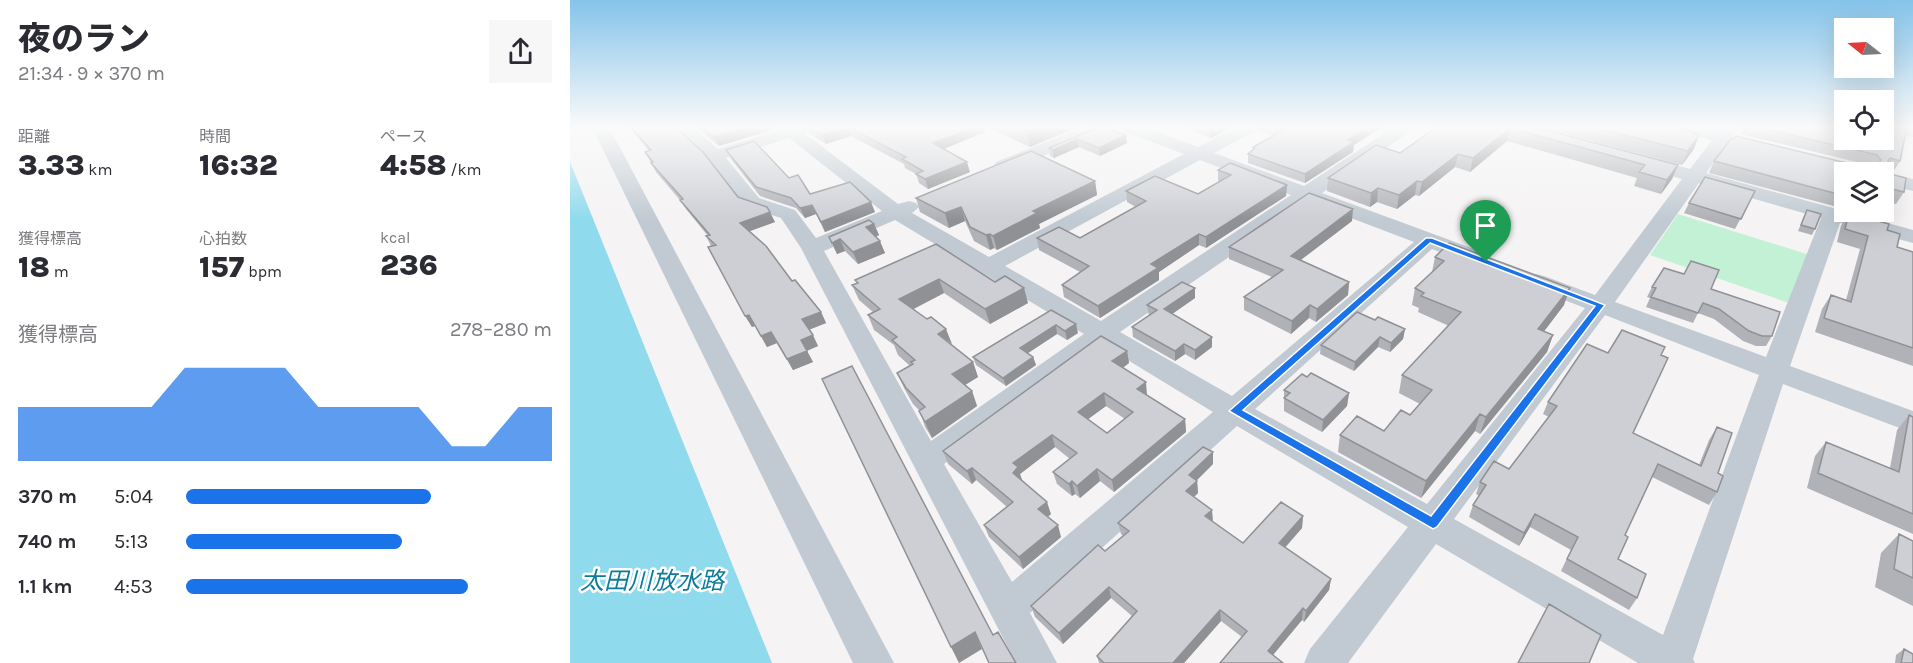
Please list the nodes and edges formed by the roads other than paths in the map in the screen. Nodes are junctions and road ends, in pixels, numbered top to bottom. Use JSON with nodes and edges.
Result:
{"nodes":[{"id":1,"x":616,"y":158,"type":"edge"},
{"id":2,"x":717,"y":158,"type":"edge"},
{"id":3,"x":831,"y":158,"type":"edge"},
{"id":4,"x":1024,"y":158,"type":"edge"},
{"id":5,"x":1192,"y":158,"type":"edge"},
{"id":6,"x":1210,"y":158,"type":"edge"},
{"id":7,"x":1359,"y":158,"type":"edge"},
{"id":8,"x":1628,"y":158,"type":"edge"},
{"id":9,"x":1709,"y":158,"type":"edge"},
{"id":10,"x":981,"y":176,"type":"edge"},
{"id":11,"x":1696,"y":177,"type":"junction"},
{"id":12,"x":1894,"y":180,"type":"edge"},
{"id":13,"x":1913,"y":185,"type":"edge"},
{"id":14,"x":1306,"y":194,"type":"junction"},
{"id":15,"x":928,"y":198,"type":"edge"},
{"id":16,"x":896,"y":212,"type":"junction"},
{"id":17,"x":1833,"y":215,"type":"junction"},
{"id":18,"x":1913,"y":237,"type":"edge"},
{"id":19,"x":1429,"y":240,"type":"junction"},
{"id":20,"x":812,"y":248,"type":"junction"},
{"id":21,"x":1493,"y":264,"type":"edge"},
{"id":22,"x":988,"y":266,"type":"junction"},
{"id":23,"x":1515,"y":273,"type":"edge"},
{"id":24,"x":1600,"y":305,"type":"junction"},
{"id":25,"x":1103,"y":332,"type":"junction"},
{"id":26,"x":1774,"y":371,"type":"junction"},
{"id":27,"x":1235,"y":411,"type":"junction"},
{"id":28,"x":1913,"y":422,"type":"edge"},
{"id":29,"x":926,"y":461,"type":"junction"},
{"id":30,"x":1433,"y":524,"type":"junction"},
{"id":31,"x":1008,"y":609,"type":"junction"},
{"id":32,"x":1673,"y":662,"type":"edge"},
{"id":33,"x":874,"y":663,"type":"edge"},
{"id":34,"x":1037,"y":663,"type":"edge"},
{"id":35,"x":1324,"y":663,"type":"edge"}],
"edges":[{"from":1,"to":33,"type":"street"},
{"from":2,"to":20,"type":"street"},
{"from":3,"to":16,"type":"street"},
{"from":4,"to":10,"type":"street"},
{"from":5,"to":22,"type":"street"},
{"from":6,"to":14,"type":"street"},
{"from":7,"to":14,"type":"street"},
{"from":8,"to":11,"type":"street"},
{"from":9,"to":11,"type":"street"},
{"from":11,"to":17,"type":"street"},
{"from":11,"to":24,"type":"street"},
{"from":12,"to":13,"type":"street"},
{"from":14,"to":19,"type":"street"},
{"from":14,"to":25,"type":"street"},
{"from":15,"to":16,"type":"street"},
{"from":16,"to":20,"type":"street"},
{"from":16,"to":22,"type":"street"},
{"from":17,"to":18,"type":"street"},
{"from":17,"to":26,"type":"street"},
{"from":19,"to":21,"type":"street"},
{"from":19,"to":27,"type":"street"},
{"from":20,"to":29,"type":"street"},
{"from":22,"to":25,"type":"street"},
{"from":23,"to":24,"type":"street"},
{"from":24,"to":26,"type":"street"},
{"from":24,"to":30,"type":"street"},
{"from":25,"to":27,"type":"street"},
{"from":25,"to":29,"type":"street"},
{"from":26,"to":28,"type":"street"},
{"from":26,"to":32,"type":"street"},
{"from":27,"to":30,"type":"street"},
{"from":27,"to":31,"type":"street"},
{"from":29,"to":31,"type":"street"},
{"from":30,"to":32,"type":"street"},
{"from":30,"to":35,"type":"street"},
{"from":31,"to":34,"type":"street"}]}
